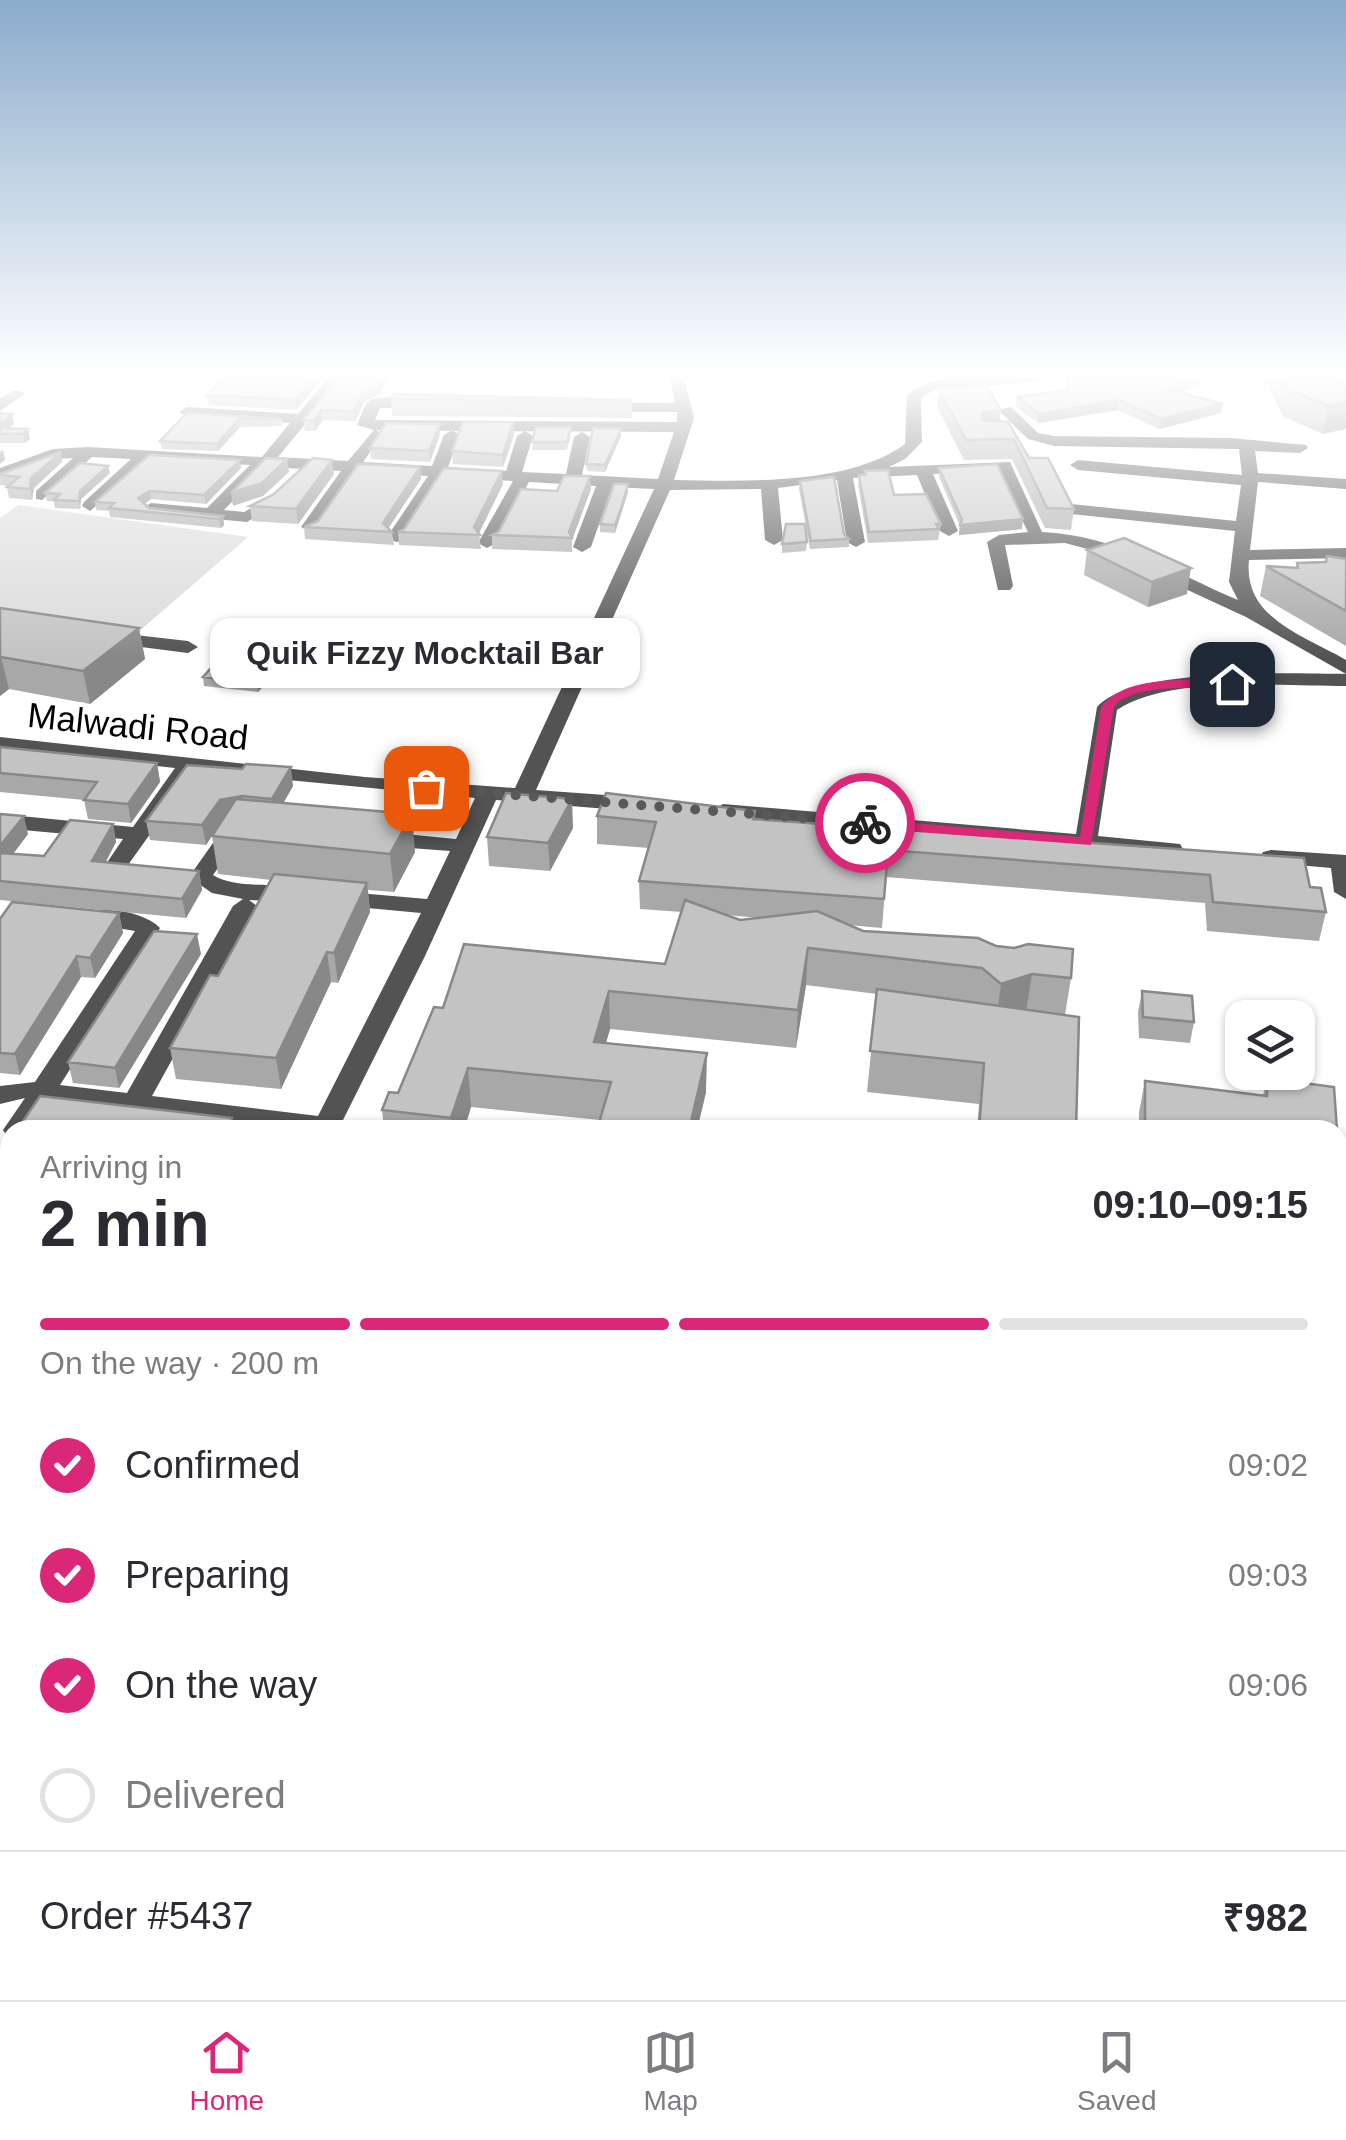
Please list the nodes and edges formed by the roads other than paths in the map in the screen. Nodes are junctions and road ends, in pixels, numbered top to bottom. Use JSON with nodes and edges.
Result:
{"nodes":[{"id":1,"x":68,"y":471,"type":"edge"},
{"id":2,"x":127,"y":471,"type":"edge"},
{"id":3,"x":254,"y":471,"type":"edge"},
{"id":4,"x":302,"y":471,"type":"edge"},
{"id":5,"x":351,"y":471,"type":"edge"},
{"id":6,"x":427,"y":471,"type":"edge"},
{"id":7,"x":518,"y":471,"type":"edge"},
{"id":8,"x":575,"y":471,"type":"edge"},
{"id":9,"x":669,"y":471,"type":"edge"},
{"id":10,"x":852,"y":471,"type":"edge"},
{"id":11,"x":879,"y":471,"type":"edge"},
{"id":12,"x":923,"y":471,"type":"edge"},
{"id":13,"x":1007,"y":471,"type":"edge"},
{"id":14,"x":1156,"y":471,"type":"edge"},
{"id":15,"x":1249,"y":471,"type":"edge"},
{"id":16,"x":438,"y":472,"type":"junction"},
{"id":17,"x":844,"y":474,"type":"junction"},
{"id":18,"x":517,"y":476,"type":"junction"},
{"id":19,"x":1250,"y":479,"type":"junction"},
{"id":20,"x":573,"y":480,"type":"junction"},
{"id":21,"x":606,"y":481,"type":"junction"},
{"id":22,"x":770,"y":484,"type":"junction"},
{"id":23,"x":1346,"y":484,"type":"edge"},
{"id":24,"x":664,"y":485,"type":"junction"},
{"id":25,"x":42,"y":496,"type":"edge"},
{"id":26,"x":90,"y":506,"type":"dead end"},
{"id":27,"x":151,"y":508,"type":"edge"},
{"id":28,"x":1071,"y":509,"type":"edge"},
{"id":29,"x":212,"y":513,"type":"junction"},
{"id":30,"x":1242,"y":527,"type":"junction"},
{"id":31,"x":310,"y":528,"type":"edge"},
{"id":32,"x":1036,"y":530,"type":"dead end"},
{"id":33,"x":949,"y":531,"type":"dead end"},
{"id":34,"x":396,"y":537,"type":"edge"},
{"id":35,"x":774,"y":540,"type":"dead end"},
{"id":36,"x":856,"y":542,"type":"dead end"},
{"id":37,"x":487,"y":543,"type":"dead end"},
{"id":38,"x":582,"y":547,"type":"dead end"},
{"id":39,"x":1346,"y":552,"type":"edge"},
{"id":40,"x":1240,"y":555,"type":"junction"},
{"id":41,"x":1004,"y":586,"type":"dead end"},
{"id":42,"x":1252,"y":614,"type":"junction"},
{"id":43,"x":94,"y":636,"type":"edge"},
{"id":44,"x":188,"y":647,"type":"dead end"},
{"id":45,"x":1346,"y":668,"type":"edge"},
{"id":46,"x":1346,"y":680,"type":"edge"},
{"id":47,"x":0,"y":743,"type":"edge"},
{"id":48,"x":189,"y":764,"type":"junction"},
{"id":49,"x":488,"y":793,"type":"junction"},
{"id":50,"x":523,"y":795,"type":"junction"},
{"id":51,"x":659,"y":806,"type":"edge"},
{"id":52,"x":698,"y":809,"type":"edge"},
{"id":53,"x":0,"y":821,"type":"edge"},
{"id":54,"x":258,"y":827,"type":"edge"},
{"id":55,"x":136,"y":834,"type":"junction"},
{"id":56,"x":355,"y":836,"type":"edge"},
{"id":57,"x":1086,"y":842,"type":"junction"},
{"id":58,"x":464,"y":846,"type":"junction"},
{"id":59,"x":1198,"y":851,"type":"edge"},
{"id":60,"x":1254,"y":856,"type":"edge"},
{"id":61,"x":1344,"y":862,"type":"edge"},
{"id":62,"x":115,"y":867,"type":"edge"},
{"id":63,"x":1346,"y":892,"type":"edge"},
{"id":64,"x":245,"y":906,"type":"dead end"},
{"id":65,"x":434,"y":907,"type":"junction"},
{"id":66,"x":64,"y":915,"type":"edge"},
{"id":67,"x":17,"y":1088,"type":"edge"},
{"id":68,"x":135,"y":1103,"type":"junction"},
{"id":69,"x":18,"y":1120,"type":"edge"},
{"id":70,"x":264,"y":1120,"type":"edge"},
{"id":71,"x":329,"y":1120,"type":"edge"}],
"edges":[{"from":1,"to":25,"type":"street"},
{"from":2,"to":26,"type":"street"},
{"from":3,"to":29,"type":"street"},
{"from":4,"to":29,"type":"street"},
{"from":5,"to":31,"type":"street"},
{"from":6,"to":16,"type":"street"},
{"from":7,"to":18,"type":"street"},
{"from":8,"to":20,"type":"street"},
{"from":9,"to":24,"type":"street"},
{"from":10,"to":17,"type":"street"},
{"from":11,"to":17,"type":"street"},
{"from":12,"to":33,"type":"street"},
{"from":13,"to":32,"type":"street"},
{"from":14,"to":19,"type":"street"},
{"from":15,"to":19,"type":"street"},
{"from":16,"to":18,"type":"street"},
{"from":16,"to":34,"type":"street"},
{"from":17,"to":22,"type":"street"},
{"from":17,"to":36,"type":"street"},
{"from":18,"to":20,"type":"street"},
{"from":18,"to":37,"type":"street"},
{"from":19,"to":23,"type":"street"},
{"from":19,"to":30,"type":"street"},
{"from":20,"to":21,"type":"street"},
{"from":21,"to":24,"type":"street"},
{"from":21,"to":38,"type":"street"},
{"from":22,"to":24,"type":"street"},
{"from":22,"to":35,"type":"street"},
{"from":24,"to":50,"type":"street"},
{"from":27,"to":29,"type":"street"},
{"from":28,"to":30,"type":"street"},
{"from":30,"to":40,"type":"street"},
{"from":39,"to":40,"type":"street"},
{"from":40,"to":42,"type":"street"},
{"from":41,"to":42,"type":"street"},
{"from":42,"to":45,"type":"street"},
{"from":43,"to":44,"type":"street"},
{"from":46,"to":57,"type":"street"},
{"from":47,"to":48,"type":"street","name":"Malwadi Road"},
{"from":48,"to":49,"type":"street","name":"Malwadi Road"},
{"from":48,"to":55,"type":"street"},
{"from":49,"to":50,"type":"street","name":"Malwadi Road"},
{"from":49,"to":58,"type":"street"},
{"from":50,"to":51,"type":"street","name":"Malwadi Road"},
{"from":52,"to":57,"type":"street"},
{"from":53,"to":55,"type":"street"},
{"from":54,"to":65,"type":"street"},
{"from":55,"to":62,"type":"street"},
{"from":56,"to":58,"type":"street"},
{"from":57,"to":59,"type":"street"},
{"from":58,"to":65,"type":"street"},
{"from":60,"to":61,"type":"street"},
{"from":61,"to":63,"type":"street"},
{"from":64,"to":68,"type":"street"},
{"from":65,"to":71,"type":"street"},
{"from":66,"to":67,"type":"street"},
{"from":67,"to":68,"type":"street"},
{"from":67,"to":69,"type":"street"},
{"from":68,"to":70,"type":"street"}]}
